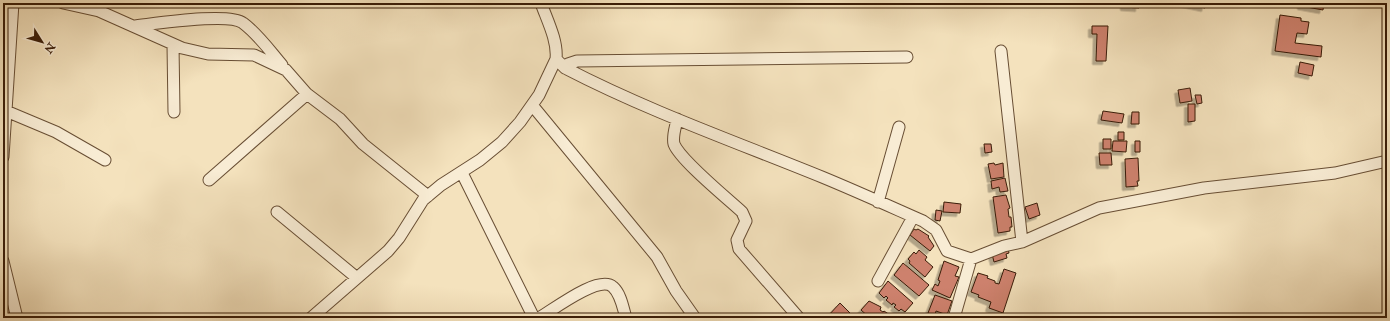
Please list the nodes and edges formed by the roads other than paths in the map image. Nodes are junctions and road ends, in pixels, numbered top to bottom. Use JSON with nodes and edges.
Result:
{"nodes":[{"id":1,"x":13,"y":3,"type":"edge"},
{"id":2,"x":63,"y":3,"type":"edge"},
{"id":3,"x":541,"y":3,"type":"edge"},
{"id":4,"x":133,"y":26,"type":"junction"},
{"id":5,"x":173,"y":45,"type":"junction"},
{"id":6,"x":1001,"y":51,"type":"dead end"},
{"id":7,"x":907,"y":57,"type":"dead end"},
{"id":8,"x":556,"y":59,"type":"junction"},
{"id":9,"x":565,"y":68,"type":"junction"},
{"id":10,"x":286,"y":70,"type":"junction"},
{"id":11,"x":307,"y":94,"type":"junction"},
{"id":12,"x":532,"y":105,"type":"junction"},
{"id":13,"x":6,"y":111,"type":"junction"},
{"id":14,"x":174,"y":112,"type":"dead end"},
{"id":15,"x":677,"y":119,"type":"junction"},
{"id":16,"x":899,"y":127,"type":"dead end"},
{"id":17,"x":3,"y":157,"type":"edge"},
{"id":18,"x":105,"y":160,"type":"dead end"},
{"id":19,"x":1387,"y":161,"type":"edge"},
{"id":20,"x":462,"y":173,"type":"junction"},
{"id":21,"x":208,"y":180,"type":"dead end"},
{"id":22,"x":428,"y":196,"type":"junction"},
{"id":23,"x":878,"y":202,"type":"junction"},
{"id":24,"x":277,"y":212,"type":"dead end"},
{"id":25,"x":913,"y":217,"type":"junction"},
{"id":26,"x":1022,"y":242,"type":"junction"},
{"id":27,"x":971,"y":259,"type":"junction"},
{"id":28,"x":3,"y":261,"type":"edge"},
{"id":29,"x":357,"y":278,"type":"junction"},
{"id":30,"x":878,"y":281,"type":"dead end"},
{"id":31,"x":16,"y":318,"type":"edge"},
{"id":32,"x":311,"y":318,"type":"edge"},
{"id":33,"x":534,"y":318,"type":"edge"},
{"id":34,"x":539,"y":318,"type":"edge"},
{"id":35,"x":626,"y":318,"type":"edge"},
{"id":36,"x":695,"y":318,"type":"edge"},
{"id":37,"x":798,"y":318,"type":"edge"},
{"id":38,"x":954,"y":318,"type":"edge"}],
"edges":[{"from":1,"to":13,"type":"street"},
{"from":2,"to":4,"type":"street"},
{"from":3,"to":8,"type":"street"},
{"from":4,"to":5,"type":"street"},
{"from":4,"to":10,"type":"street"},
{"from":5,"to":10,"type":"street"},
{"from":5,"to":14,"type":"street"},
{"from":6,"to":26,"type":"street"},
{"from":7,"to":9,"type":"street"},
{"from":8,"to":9,"type":"street"},
{"from":8,"to":12,"type":"street"},
{"from":9,"to":15,"type":"street"},
{"from":10,"to":11,"type":"street"},
{"from":11,"to":21,"type":"street"},
{"from":11,"to":22,"type":"street"},
{"from":12,"to":20,"type":"street"},
{"from":12,"to":36,"type":"street"},
{"from":13,"to":17,"type":"street"},
{"from":13,"to":18,"type":"street"},
{"from":15,"to":23,"type":"street"},
{"from":15,"to":37,"type":"street"},
{"from":16,"to":23,"type":"street"},
{"from":19,"to":26,"type":"street"},
{"from":20,"to":22,"type":"street"},
{"from":20,"to":33,"type":"street"},
{"from":22,"to":29,"type":"street"},
{"from":23,"to":25,"type":"street"},
{"from":24,"to":29,"type":"street"},
{"from":25,"to":27,"type":"street"},
{"from":25,"to":30,"type":"street"},
{"from":26,"to":27,"type":"street"},
{"from":27,"to":38,"type":"street"},
{"from":28,"to":31,"type":"street"},
{"from":29,"to":32,"type":"street"},
{"from":34,"to":35,"type":"street"}]}
